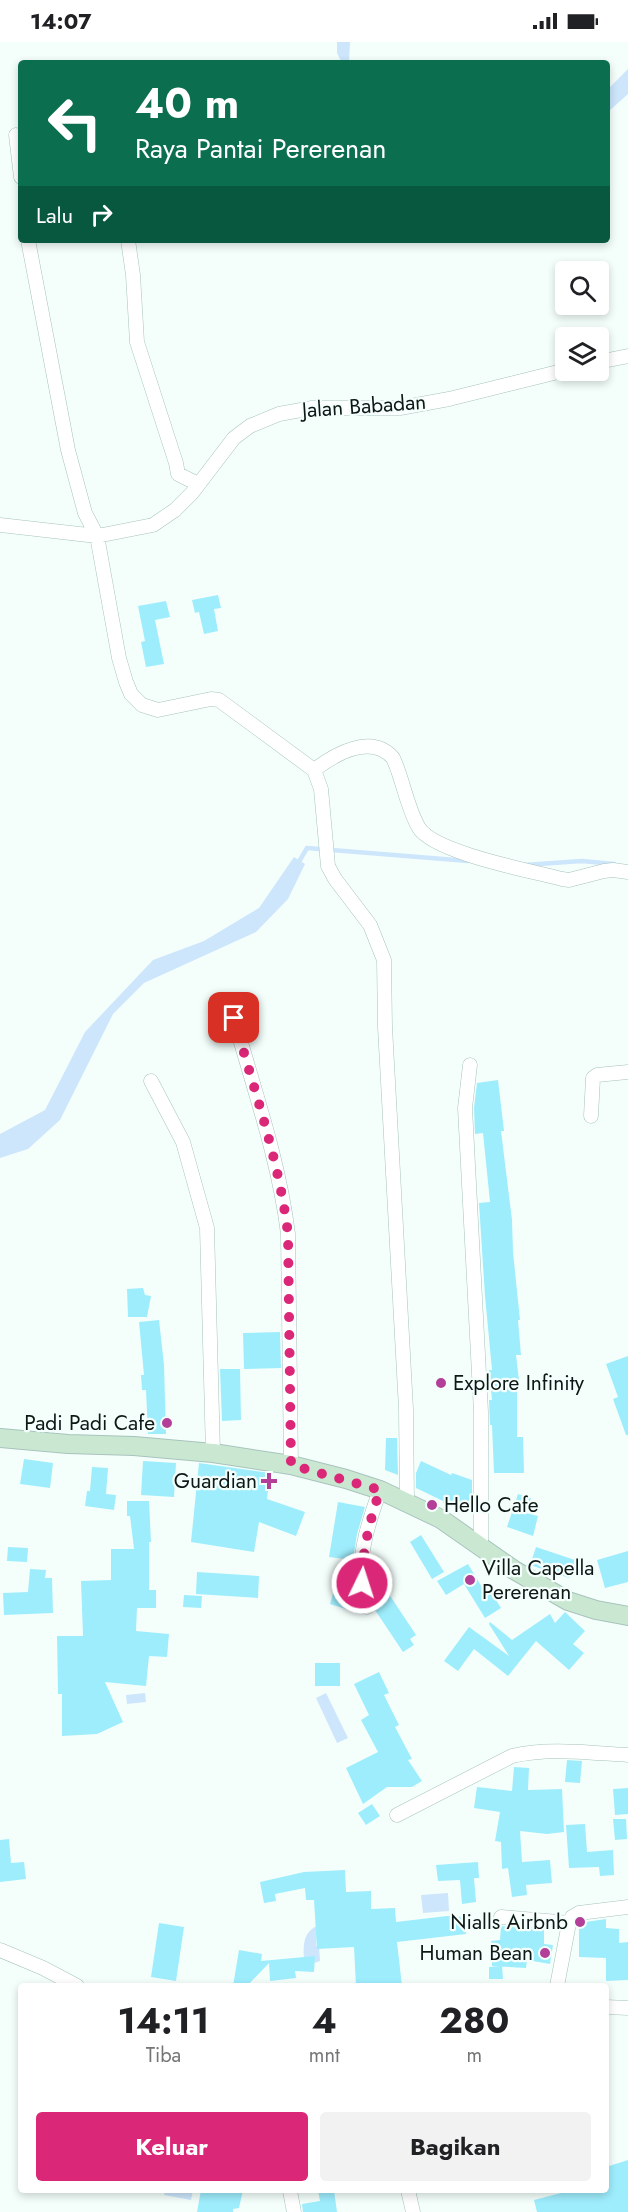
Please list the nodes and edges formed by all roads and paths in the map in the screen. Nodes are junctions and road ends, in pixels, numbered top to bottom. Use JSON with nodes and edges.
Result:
{"nodes":[{"id":1,"x":16,"y":135,"type":"dead end"},
{"id":2,"x":18,"y":152,"type":"edge"},
{"id":3,"x":29,"y":243,"type":"edge"},
{"id":4,"x":128,"y":243,"type":"edge"},
{"id":5,"x":628,"y":356,"type":"edge"},
{"id":6,"x":609,"y":360,"type":"edge"},
{"id":7,"x":555,"y":373,"type":"edge"},
{"id":8,"x":198,"y":484,"type":"junction"},
{"id":9,"x":0,"y":524,"type":"edge"},
{"id":10,"x":96,"y":536,"type":"junction"},
{"id":11,"x":314,"y":770,"type":"junction"},
{"id":12,"x":628,"y":872,"type":"edge"},
{"id":13,"x":234,"y":1018,"type":"dead end"},
{"id":14,"x":470,"y":1065,"type":"dead end"},
{"id":15,"x":628,"y":1072,"type":"edge"},
{"id":16,"x":151,"y":1081,"type":"dead end"},
{"id":17,"x":591,"y":1116,"type":"dead end"},
{"id":18,"x":0,"y":1438,"type":"edge"},
{"id":19,"x":213,"y":1453,"type":"junction"},
{"id":20,"x":291,"y":1465,"type":"junction"},
{"id":21,"x":380,"y":1490,"type":"junction"},
{"id":22,"x":407,"y":1502,"type":"junction"},
{"id":23,"x":481,"y":1546,"type":"junction"},
{"id":24,"x":367,"y":1607,"type":"dead end"},
{"id":25,"x":628,"y":1616,"type":"edge"},
{"id":26,"x":628,"y":1755,"type":"edge"},
{"id":27,"x":397,"y":1815,"type":"dead end"},
{"id":28,"x":628,"y":1907,"type":"edge"},
{"id":29,"x":501,"y":1917,"type":"dead end"},
{"id":30,"x":569,"y":1923,"type":"junction"},
{"id":31,"x":0,"y":1950,"type":"edge"},
{"id":32,"x":71,"y":1983,"type":"edge"},
{"id":33,"x":558,"y":1983,"type":"edge"},
{"id":34,"x":609,"y":2007,"type":"edge"},
{"id":35,"x":628,"y":2008,"type":"edge"},
{"id":36,"x":290,"y":2193,"type":"edge"},
{"id":37,"x":409,"y":2193,"type":"edge"},
{"id":38,"x":294,"y":2212,"type":"edge"},
{"id":39,"x":413,"y":2212,"type":"edge"}],
"edges":[{"from":1,"to":2,"type":"street"},
{"from":3,"to":10,"type":"street"},
{"from":4,"to":8,"type":"street"},
{"from":5,"to":6,"type":"street"},
{"from":7,"to":8,"type":"street","name":"Jalan Babadan"},
{"from":8,"to":10,"type":"street","name":"Jalan Babadan"},
{"from":9,"to":10,"type":"street","name":"Jalan Babadan"},
{"from":10,"to":11,"type":"street"},
{"from":11,"to":12,"type":"street"},
{"from":11,"to":22,"type":"street"},
{"from":13,"to":20,"type":"street"},
{"from":14,"to":23,"type":"street"},
{"from":15,"to":17,"type":"street"},
{"from":16,"to":19,"type":"street"},
{"from":18,"to":19,"type":"street"},
{"from":19,"to":20,"type":"street"},
{"from":20,"to":21,"type":"street"},
{"from":21,"to":22,"type":"street"},
{"from":21,"to":24,"type":"street"},
{"from":22,"to":23,"type":"street"},
{"from":23,"to":25,"type":"street"},
{"from":26,"to":27,"type":"street"},
{"from":28,"to":30,"type":"street"},
{"from":29,"to":30,"type":"street"},
{"from":30,"to":33,"type":"street"},
{"from":31,"to":32,"type":"street"},
{"from":34,"to":35,"type":"street"},
{"from":36,"to":38,"type":"street"},
{"from":37,"to":39,"type":"street"}]}
